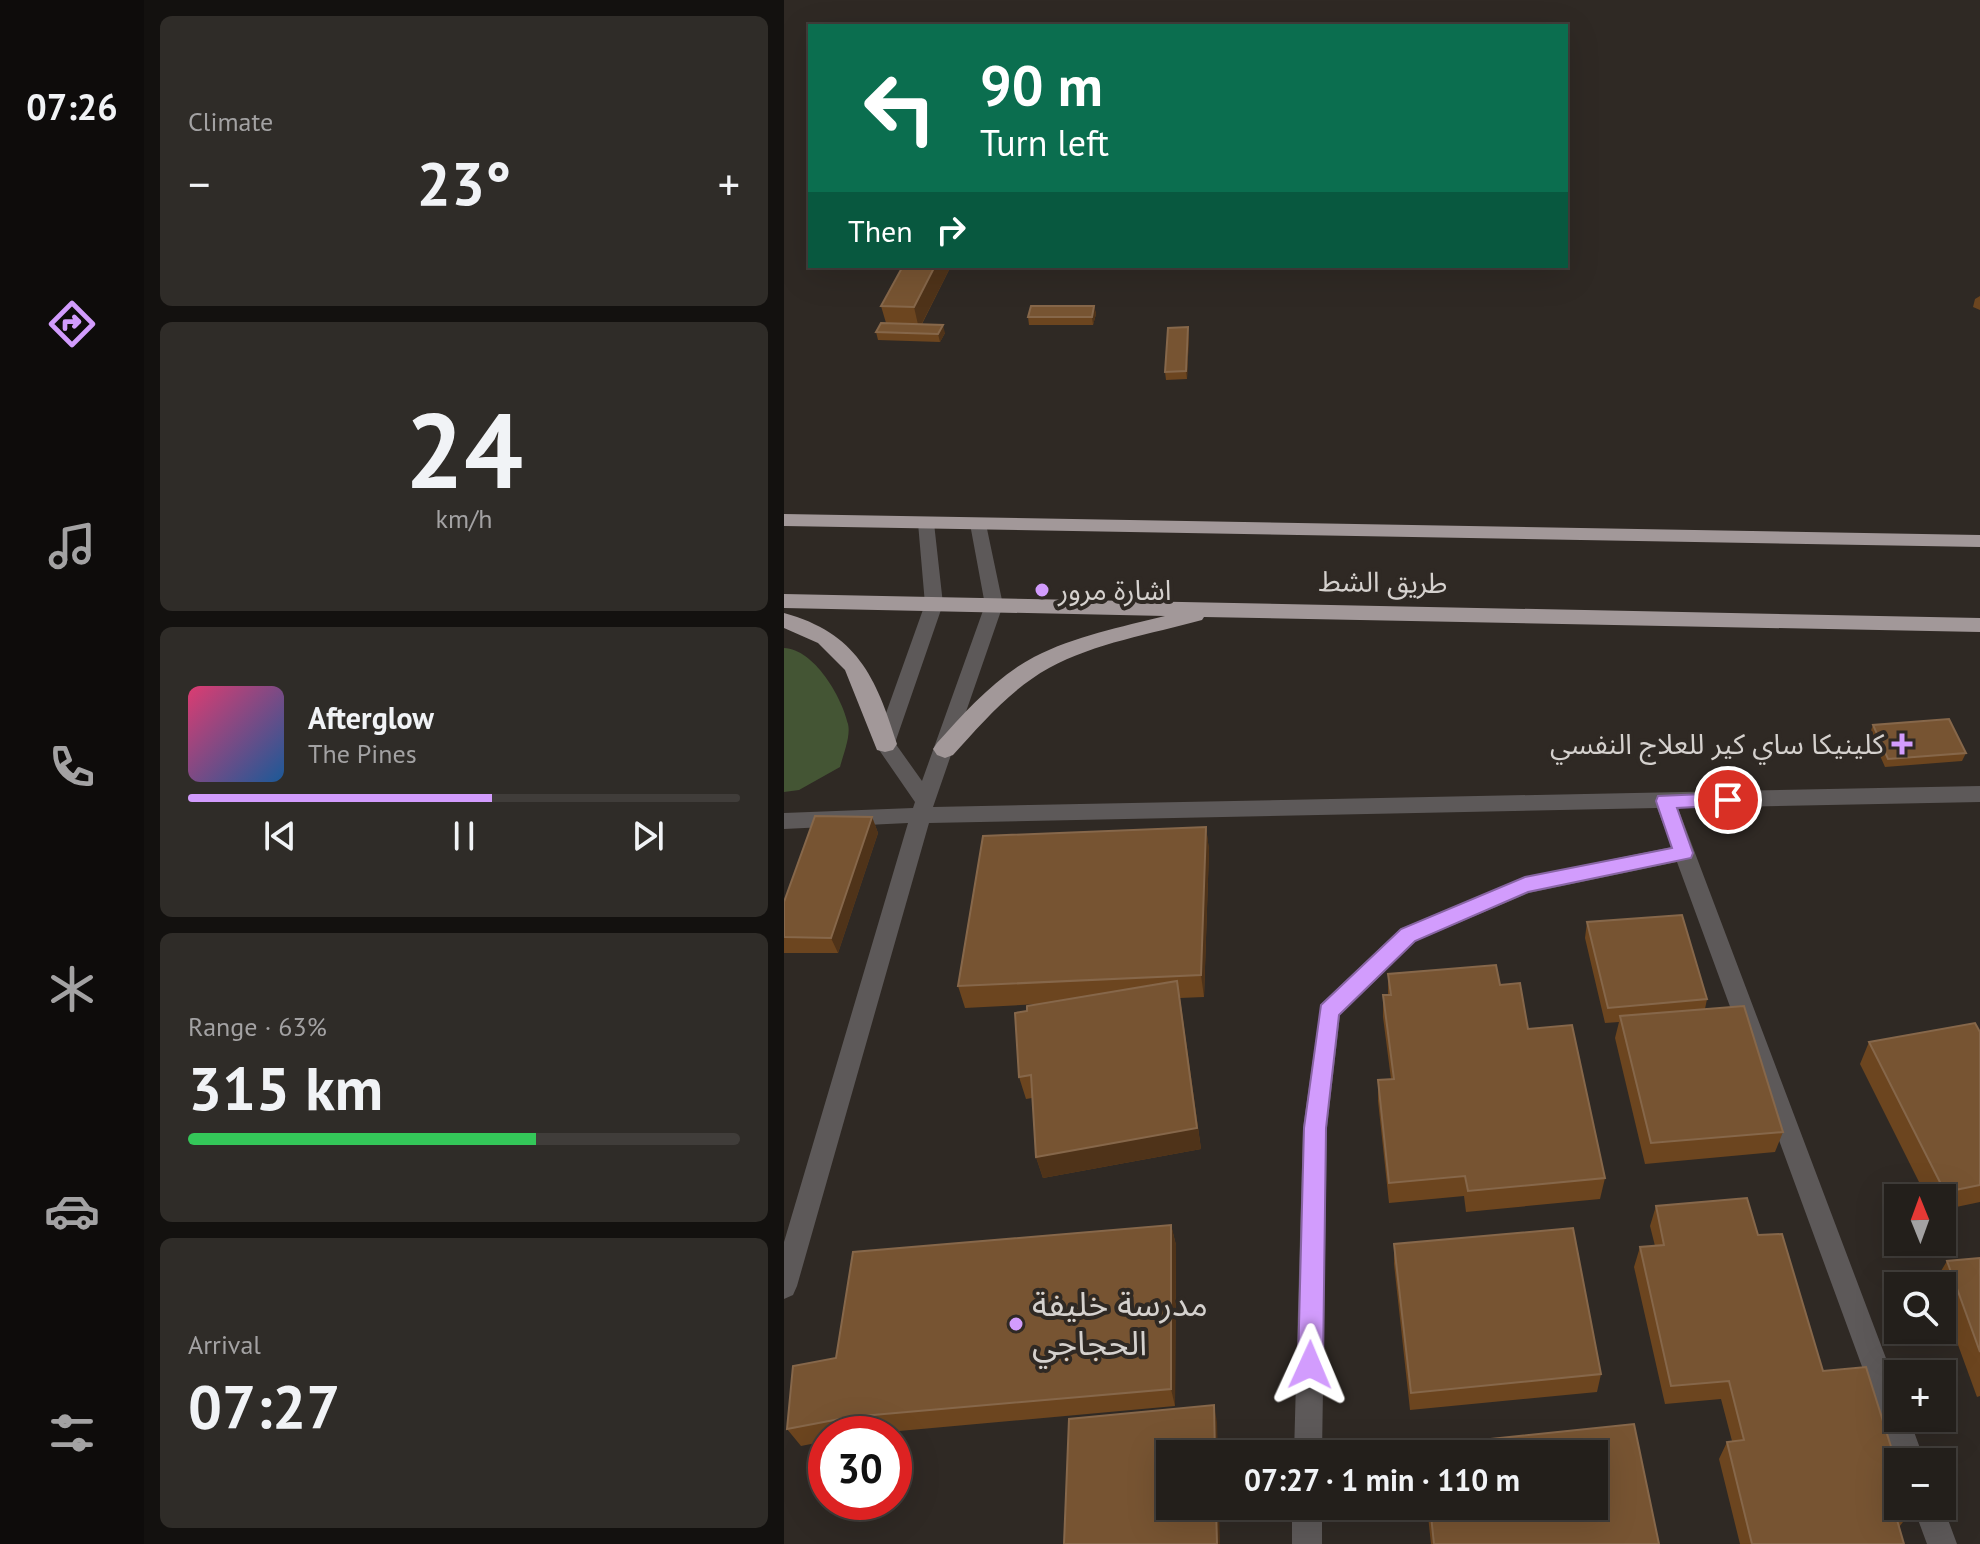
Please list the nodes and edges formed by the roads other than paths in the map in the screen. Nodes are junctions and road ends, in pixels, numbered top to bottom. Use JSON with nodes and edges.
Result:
{"nodes":[{"id":1,"x":784,"y":520,"type":"edge"},
{"id":2,"x":926,"y":523,"type":"junction"},
{"id":3,"x":978,"y":524,"type":"junction"},
{"id":4,"x":1980,"y":541,"type":"edge"},
{"id":5,"x":784,"y":601,"type":"edge"},
{"id":6,"x":934,"y":604,"type":"junction"},
{"id":7,"x":994,"y":605,"type":"junction"},
{"id":8,"x":1218,"y":609,"type":"junction"},
{"id":9,"x":784,"y":620,"type":"edge"},
{"id":10,"x":1980,"y":625,"type":"edge"},
{"id":11,"x":885,"y":744,"type":"junction"},
{"id":12,"x":945,"y":749,"type":"junction"},
{"id":13,"x":1980,"y":794,"type":"edge"},
{"id":14,"x":1665,"y":801,"type":"junction"},
{"id":15,"x":923,"y":808,"type":"junction"},
{"id":16,"x":784,"y":821,"type":"edge"},
{"id":17,"x":1684,"y":853,"type":"junction"},
{"id":18,"x":784,"y":1286,"type":"edge"},
{"id":19,"x":1308,"y":1440,"type":"edge"},
{"id":20,"x":1906,"y":1448,"type":"edge"},
{"id":21,"x":1307,"y":1520,"type":"edge"},
{"id":22,"x":1933,"y":1520,"type":"edge"},
{"id":23,"x":1307,"y":1544,"type":"edge"},
{"id":24,"x":1942,"y":1544,"type":"edge"}],
"edges":[{"from":1,"to":2,"type":"highway","name":"طريق الشط"},
{"from":2,"to":3,"type":"highway","name":"طريق الشط"},
{"from":2,"to":6,"type":"street"},
{"from":3,"to":4,"type":"highway","name":"طريق الشط"},
{"from":3,"to":7,"type":"street"},
{"from":5,"to":6,"type":"highway","name":"طريق الشط"},
{"from":6,"to":7,"type":"highway","name":"طريق الشط"},
{"from":6,"to":11,"type":"street"},
{"from":7,"to":8,"type":"highway","name":"طريق الشط"},
{"from":7,"to":12,"type":"street"},
{"from":8,"to":10,"type":"highway","name":"طريق الشط"},
{"from":8,"to":12,"type":"highway"},
{"from":9,"to":11,"type":"highway"},
{"from":11,"to":15,"type":"street"},
{"from":12,"to":15,"type":"street"},
{"from":13,"to":14,"type":"street"},
{"from":14,"to":15,"type":"street"},
{"from":14,"to":17,"type":"street"},
{"from":15,"to":16,"type":"street"},
{"from":15,"to":18,"type":"street"},
{"from":17,"to":19,"type":"street"},
{"from":17,"to":20,"type":"street"},
{"from":21,"to":23,"type":"street"},
{"from":22,"to":24,"type":"street"}]}
